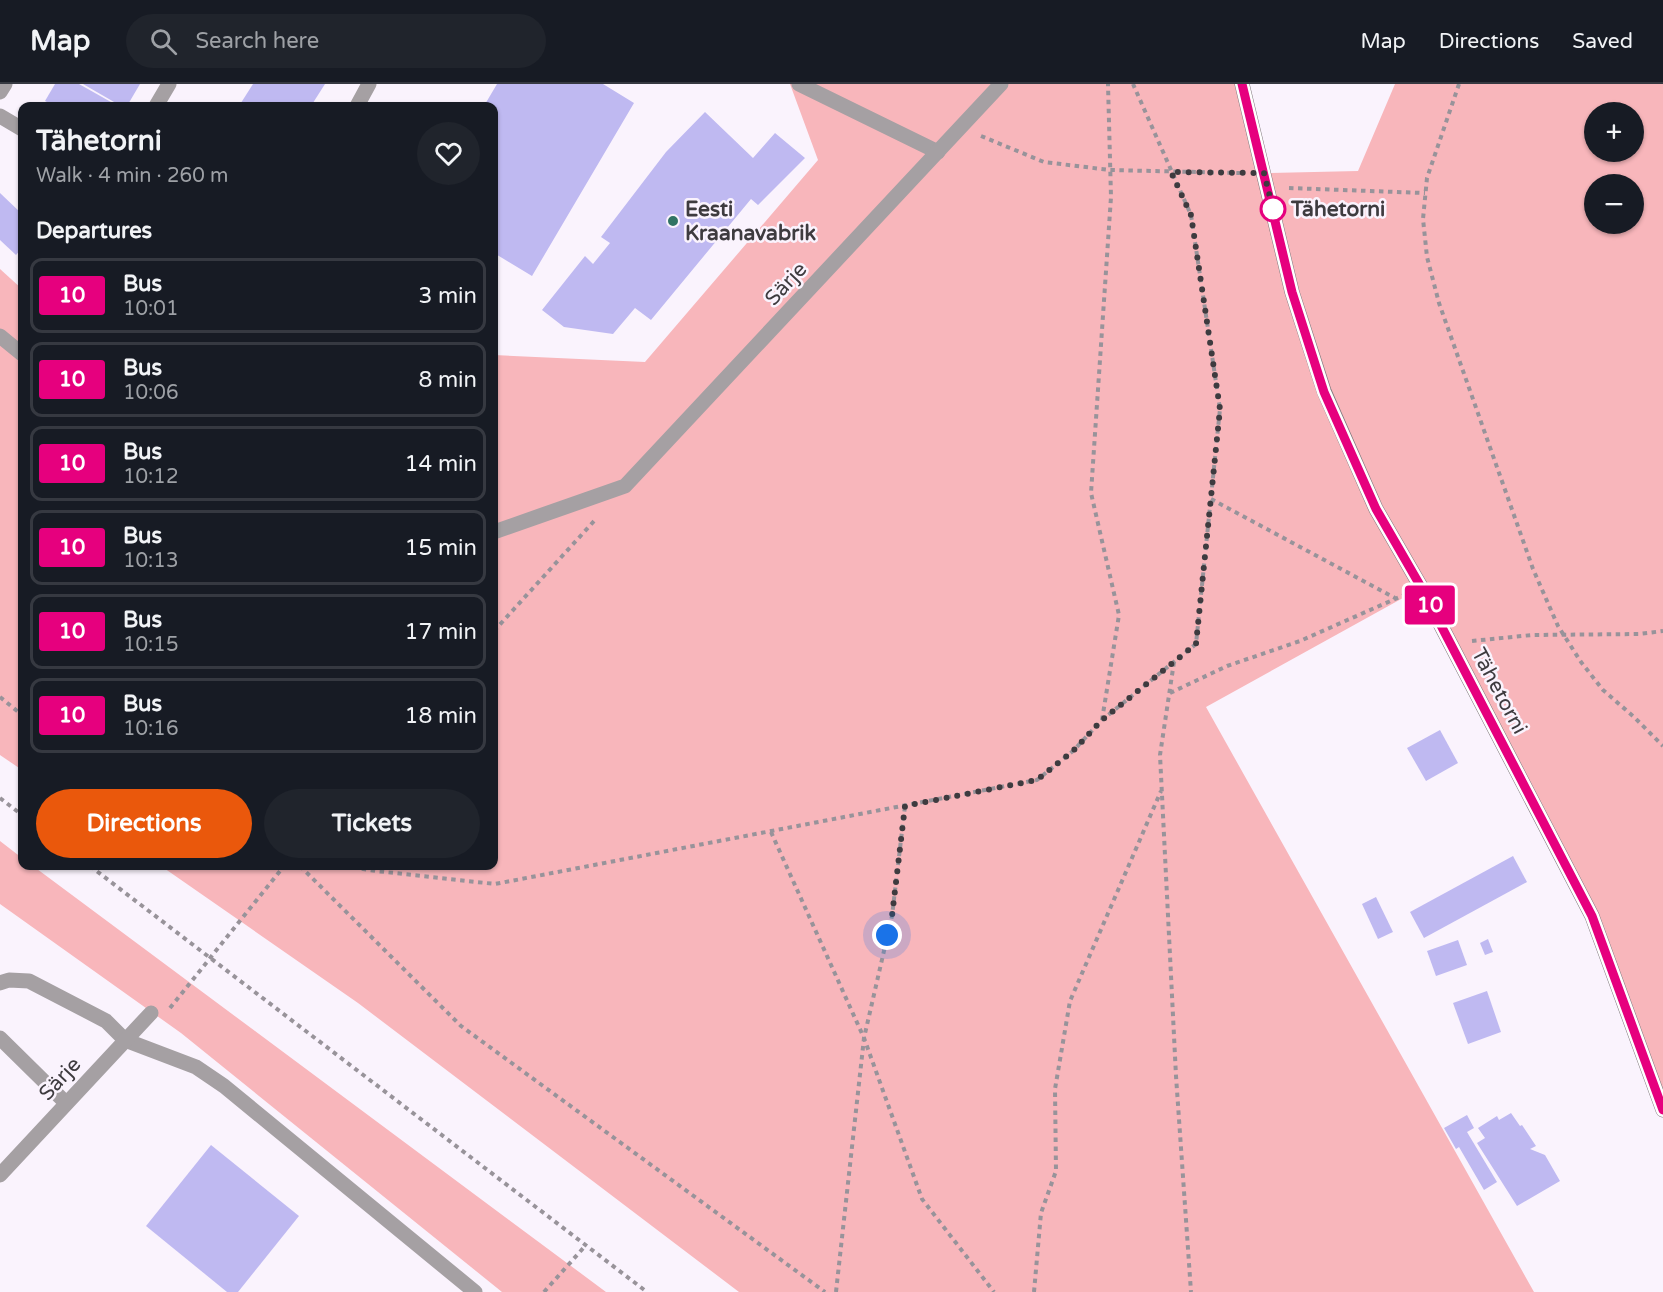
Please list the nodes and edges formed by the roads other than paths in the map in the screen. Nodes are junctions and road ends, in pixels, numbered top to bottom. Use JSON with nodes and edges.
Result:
{"nodes":[{"id":1,"x":4,"y":84,"type":"edge"},
{"id":2,"x":169,"y":84,"type":"edge"},
{"id":3,"x":369,"y":84,"type":"edge"},
{"id":4,"x":799,"y":84,"type":"edge"},
{"id":5,"x":1001,"y":84,"type":"edge"},
{"id":6,"x":1242,"y":84,"type":"edge"},
{"id":7,"x":0,"y":93,"type":"edge"},
{"id":8,"x":158,"y":102,"type":"edge"},
{"id":9,"x":359,"y":102,"type":"edge"},
{"id":10,"x":0,"y":116,"type":"edge"},
{"id":11,"x":18,"y":127,"type":"edge"},
{"id":12,"x":938,"y":152,"type":"junction"},
{"id":13,"x":0,"y":336,"type":"edge"},
{"id":14,"x":18,"y":351,"type":"edge"},
{"id":15,"x":498,"y":531,"type":"edge"},
{"id":16,"x":0,"y":983,"type":"edge"},
{"id":17,"x":150,"y":1013,"type":"road end"},
{"id":18,"x":0,"y":1038,"type":"edge"},
{"id":19,"x":125,"y":1040,"type":"junction"},
{"id":20,"x":66,"y":1103,"type":"junction"},
{"id":21,"x":1663,"y":1110,"type":"edge"},
{"id":22,"x":0,"y":1175,"type":"edge"},
{"id":23,"x":474,"y":1292,"type":"edge"}],
"edges":[{"from":1,"to":7,"type":"street"},
{"from":2,"to":8,"type":"street"},
{"from":3,"to":9,"type":"street"},
{"from":4,"to":12,"type":"street"},
{"from":5,"to":12,"type":"street","name":"Särje"},
{"from":6,"to":21,"type":"street","name":"Tähetorni"},
{"from":10,"to":11,"type":"street"},
{"from":12,"to":15,"type":"street","name":"Särje"},
{"from":13,"to":14,"type":"street"},
{"from":16,"to":19,"type":"street"},
{"from":17,"to":19,"type":"street","name":"Särje"},
{"from":18,"to":20,"type":"street"},
{"from":19,"to":20,"type":"street","name":"Särje"},
{"from":19,"to":23,"type":"street"},
{"from":20,"to":22,"type":"street","name":"Särje"}]}
